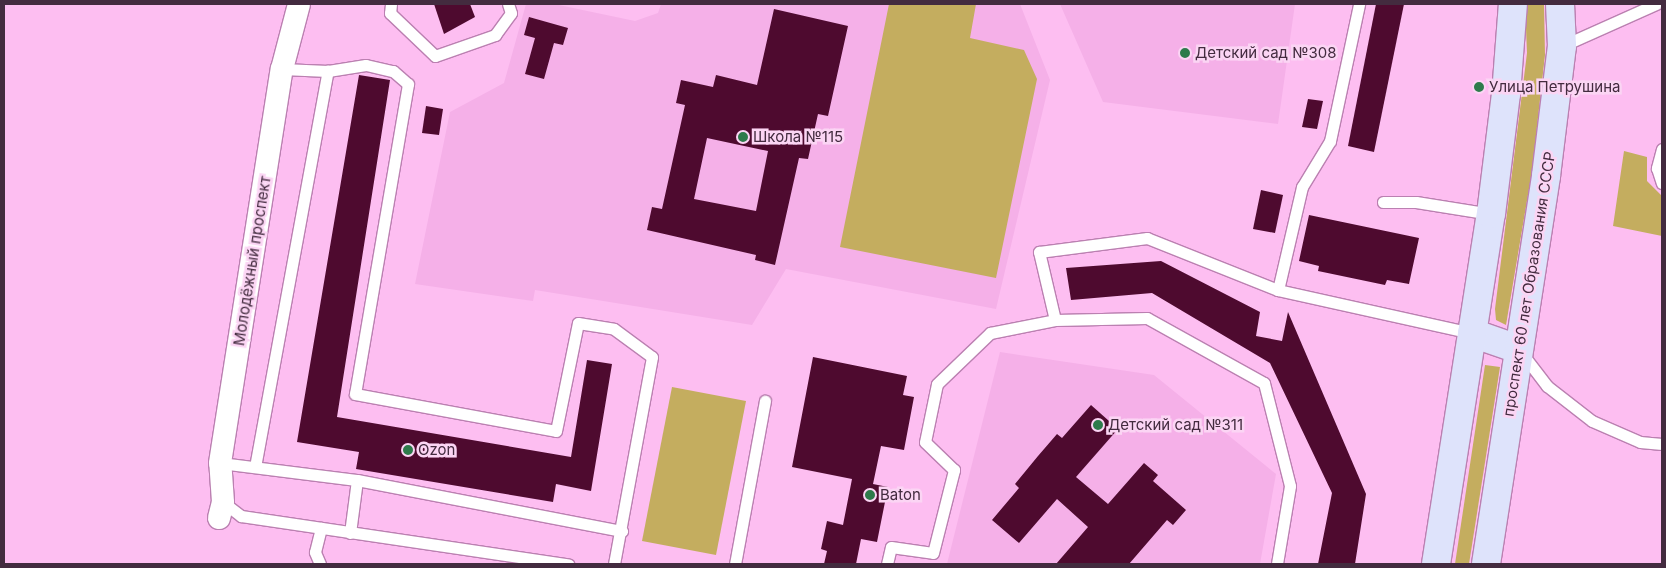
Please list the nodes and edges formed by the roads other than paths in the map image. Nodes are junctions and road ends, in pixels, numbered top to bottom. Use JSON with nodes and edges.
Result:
{"nodes":[{"id":1,"x":391,"y":4,"type":"edge"},
{"id":2,"x":508,"y":4,"type":"edge"},
{"id":3,"x":1359,"y":4,"type":"edge"},
{"id":4,"x":1513,"y":4,"type":"edge"},
{"id":5,"x":1560,"y":4,"type":"edge"},
{"id":6,"x":1655,"y":4,"type":"edge"},
{"id":7,"x":299,"y":5,"type":"edge"},
{"id":8,"x":1562,"y":46,"type":"junction"},
{"id":9,"x":282,"y":69,"type":"junction"},
{"id":10,"x":328,"y":71,"type":"junction"},
{"id":11,"x":1662,"y":149,"type":"edge"},
{"id":12,"x":1662,"y":183,"type":"edge"},
{"id":13,"x":1383,"y":202,"type":"dead end"},
{"id":14,"x":1491,"y":214,"type":"junction"},
{"id":15,"x":1278,"y":290,"type":"junction"},
{"id":16,"x":1054,"y":320,"type":"junction"},
{"id":17,"x":1472,"y":333,"type":"junction"},
{"id":18,"x":1518,"y":349,"type":"junction"},
{"id":19,"x":765,"y":401,"type":"dead end"},
{"id":20,"x":1662,"y":444,"type":"edge"},
{"id":21,"x":220,"y":463,"type":"junction"},
{"id":22,"x":255,"y":468,"type":"junction"},
{"id":23,"x":357,"y":480,"type":"junction"},
{"id":24,"x":221,"y":510,"type":"joint"},
{"id":25,"x":321,"y":528,"type":"junction"},
{"id":26,"x":622,"y":531,"type":"junction"},
{"id":27,"x":350,"y":533,"type":"junction"},
{"id":28,"x":933,"y":553,"type":"junction"},
{"id":29,"x":320,"y":564,"type":"edge"},
{"id":30,"x":568,"y":564,"type":"edge"},
{"id":31,"x":614,"y":564,"type":"edge"},
{"id":32,"x":735,"y":564,"type":"edge"},
{"id":33,"x":887,"y":564,"type":"edge"},
{"id":34,"x":929,"y":564,"type":"edge"},
{"id":35,"x":1277,"y":564,"type":"edge"},
{"id":36,"x":1436,"y":564,"type":"edge"},
{"id":37,"x":1486,"y":564,"type":"edge"}],
"edges":[{"from":1,"to":2,"type":"lane"},
{"from":3,"to":15,"type":"lane"},
{"from":4,"to":14,"type":"main road"},
{"from":5,"to":8,"type":"main road","name":"проспект 60 лет Образования СССР"},
{"from":6,"to":8,"type":"lane"},
{"from":7,"to":9,"type":"street","name":"Молодёжный проспект"},
{"from":8,"to":18,"type":"main road","name":"проспект 60 лет Образования СССР"},
{"from":9,"to":10,"type":"lane"},
{"from":9,"to":21,"type":"street","name":"Молодёжный проспект"},
{"from":10,"to":22,"type":"lane"},
{"from":10,"to":26,"type":"lane"},
{"from":11,"to":12,"type":"lane"},
{"from":13,"to":14,"type":"lane"},
{"from":14,"to":17,"type":"main road"},
{"from":15,"to":16,"type":"lane"},
{"from":15,"to":17,"type":"lane"},
{"from":16,"to":28,"type":"lane"},
{"from":16,"to":35,"type":"lane"},
{"from":17,"to":18,"type":"main road"},
{"from":17,"to":36,"type":"main road"},
{"from":18,"to":20,"type":"lane"},
{"from":18,"to":37,"type":"main road","name":"проспект 60 лет Образования СССР"},
{"from":19,"to":32,"type":"lane"},
{"from":21,"to":22,"type":"lane"},
{"from":21,"to":24,"type":"street","name":"Молодёжный проспект"},
{"from":22,"to":23,"type":"lane"},
{"from":23,"to":26,"type":"lane"},
{"from":23,"to":27,"type":"lane"},
{"from":24,"to":25,"type":"lane"},
{"from":25,"to":27,"type":"lane"},
{"from":25,"to":29,"type":"lane"},
{"from":26,"to":31,"type":"lane"},
{"from":27,"to":30,"type":"lane"},
{"from":28,"to":33,"type":"lane"},
{"from":28,"to":34,"type":"lane"}]}
